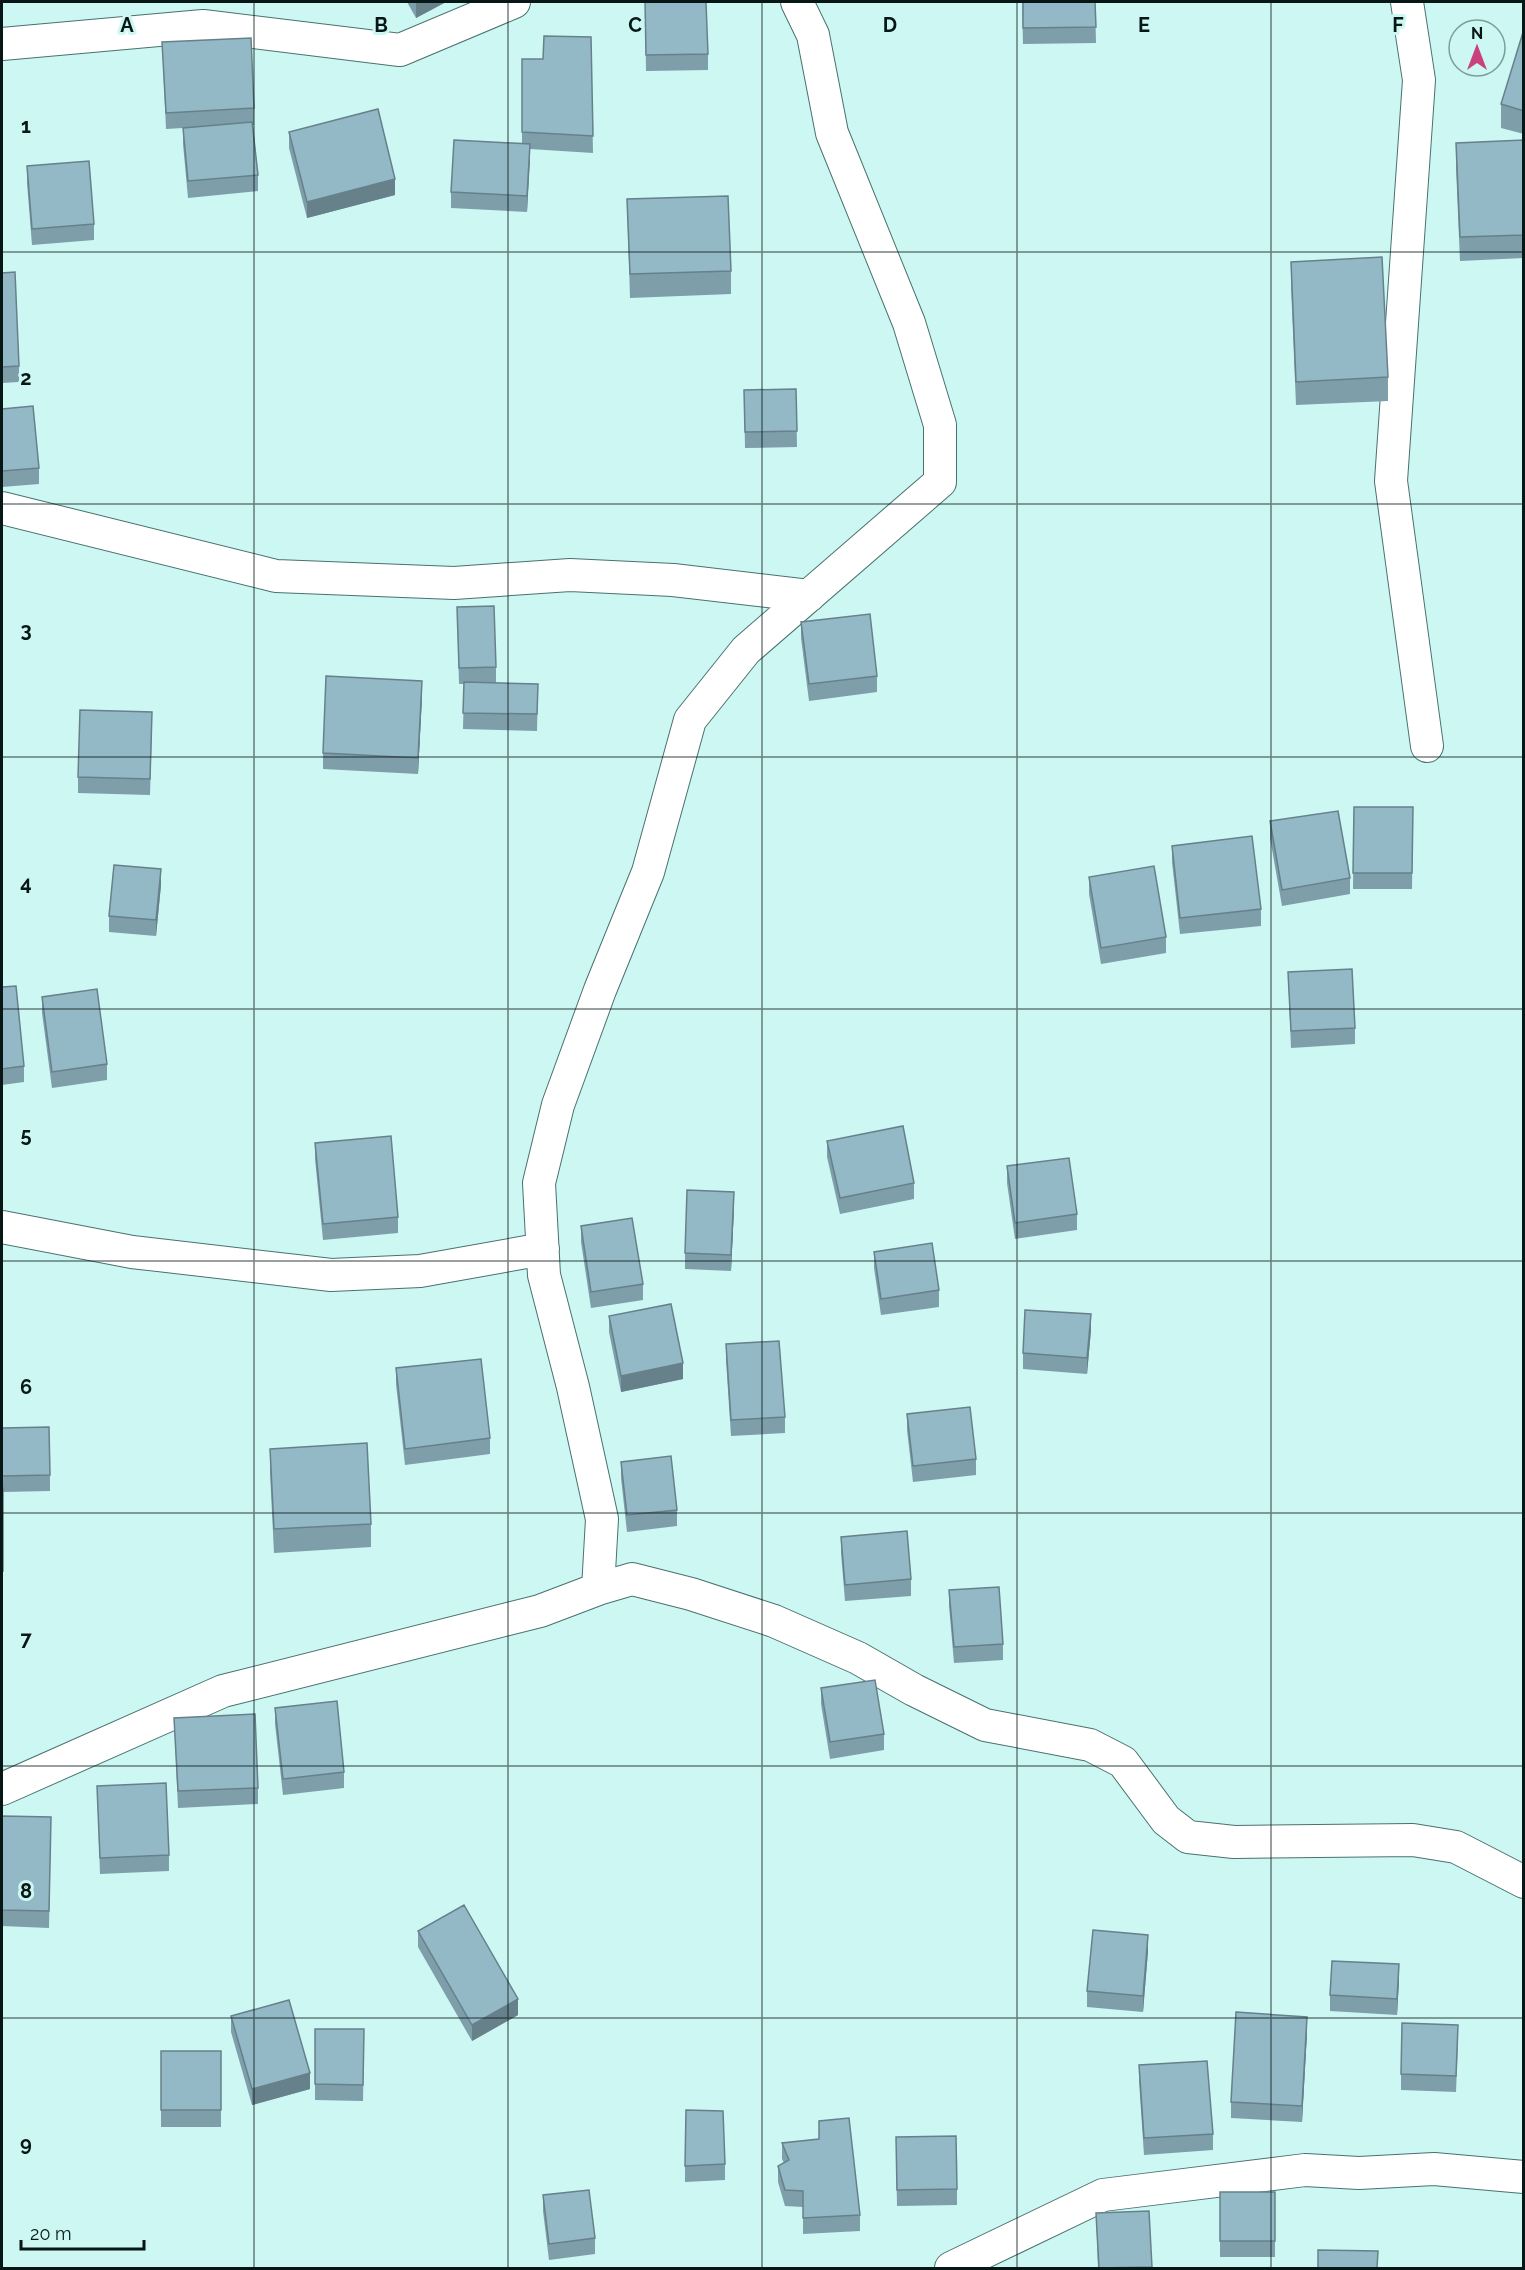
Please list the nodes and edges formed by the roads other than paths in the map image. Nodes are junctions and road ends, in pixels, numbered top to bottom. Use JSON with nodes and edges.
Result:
{"nodes":[{"id":1,"x":514,"y":2,"type":"edge"},
{"id":2,"x":797,"y":2,"type":"edge"},
{"id":3,"x":1407,"y":2,"type":"edge"},
{"id":4,"x":2,"y":44,"type":"edge"},
{"id":5,"x":2,"y":508,"type":"edge"},
{"id":6,"x":809,"y":596,"type":"junction"},
{"id":7,"x":1427,"y":746,"type":"dead end"},
{"id":8,"x":2,"y":1227,"type":"edge"},
{"id":9,"x":543,"y":1249,"type":"junction"},
{"id":10,"x":598,"y":1589,"type":"junction"},
{"id":11,"x":2,"y":1789,"type":"edge"},
{"id":12,"x":1524,"y":1882,"type":"edge"},
{"id":13,"x":1524,"y":2177,"type":"edge"},
{"id":14,"x":951,"y":2268,"type":"edge"}],
"edges":[{"from":1,"to":4,"type":"street"},
{"from":2,"to":6,"type":"street"},
{"from":3,"to":7,"type":"street"},
{"from":5,"to":6,"type":"street"},
{"from":6,"to":9,"type":"street"},
{"from":8,"to":9,"type":"street"},
{"from":9,"to":10,"type":"street"},
{"from":10,"to":11,"type":"street"},
{"from":10,"to":12,"type":"street"},
{"from":13,"to":14,"type":"street"}]}
